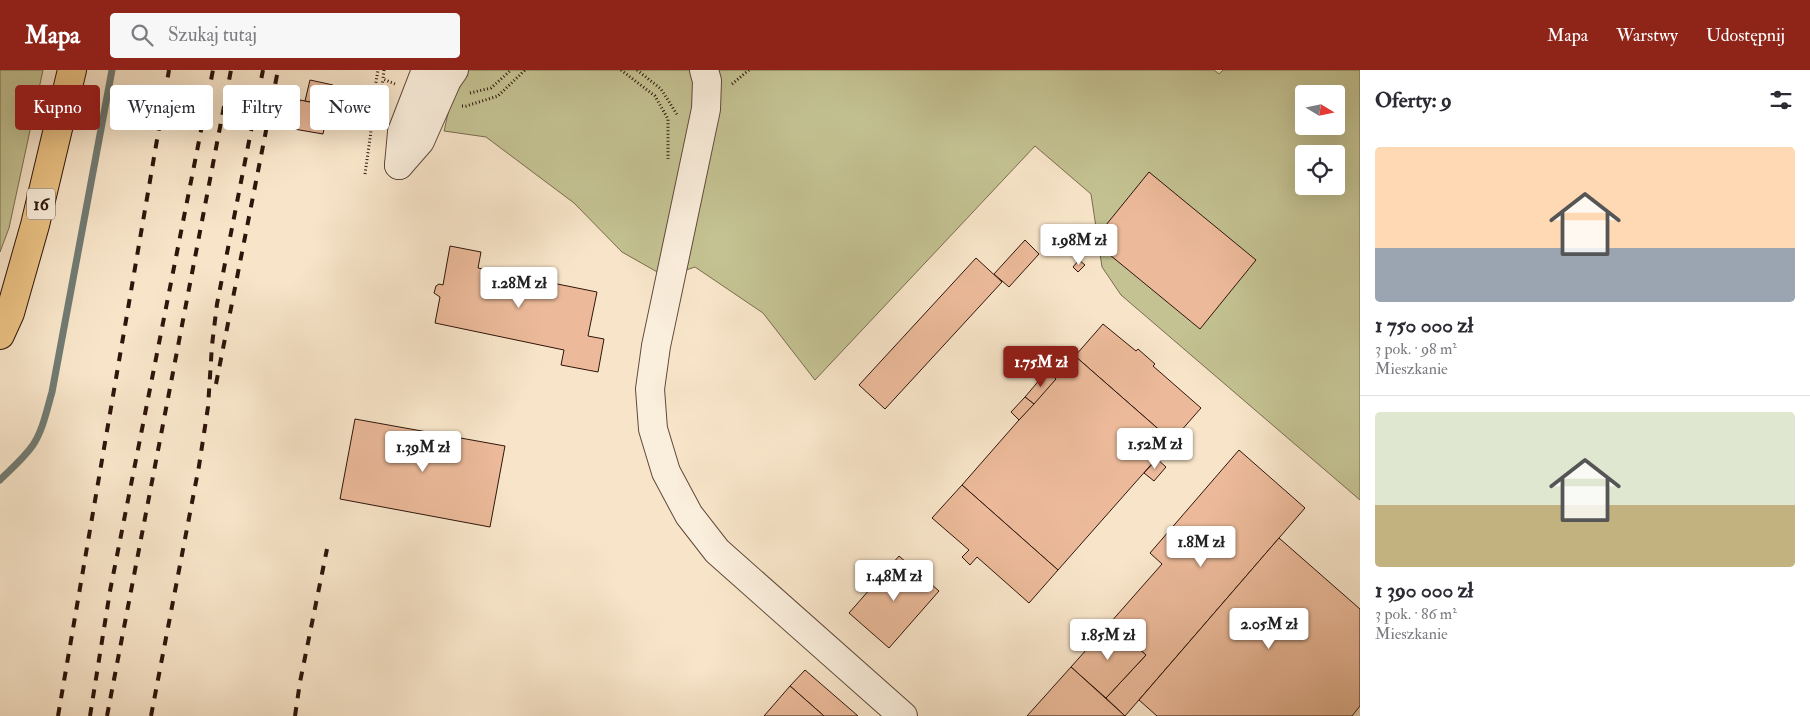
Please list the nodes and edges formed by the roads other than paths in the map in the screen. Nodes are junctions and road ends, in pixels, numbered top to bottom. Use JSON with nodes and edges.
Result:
{"nodes":[{"id":1,"x":72,"y":70,"type":"edge"},
{"id":2,"x":426,"y":70,"type":"edge"},
{"id":3,"x":454,"y":70,"type":"edge"},
{"id":4,"x":704,"y":70,"type":"edge"},
{"id":5,"x":0,"y":335,"type":"edge"},
{"id":6,"x":903,"y":716,"type":"edge"}],
"edges":[{"from":1,"to":5,"type":"main road","number":"16"},
{"from":2,"to":3,"type":"street"},
{"from":4,"to":6,"type":"street"}]}
